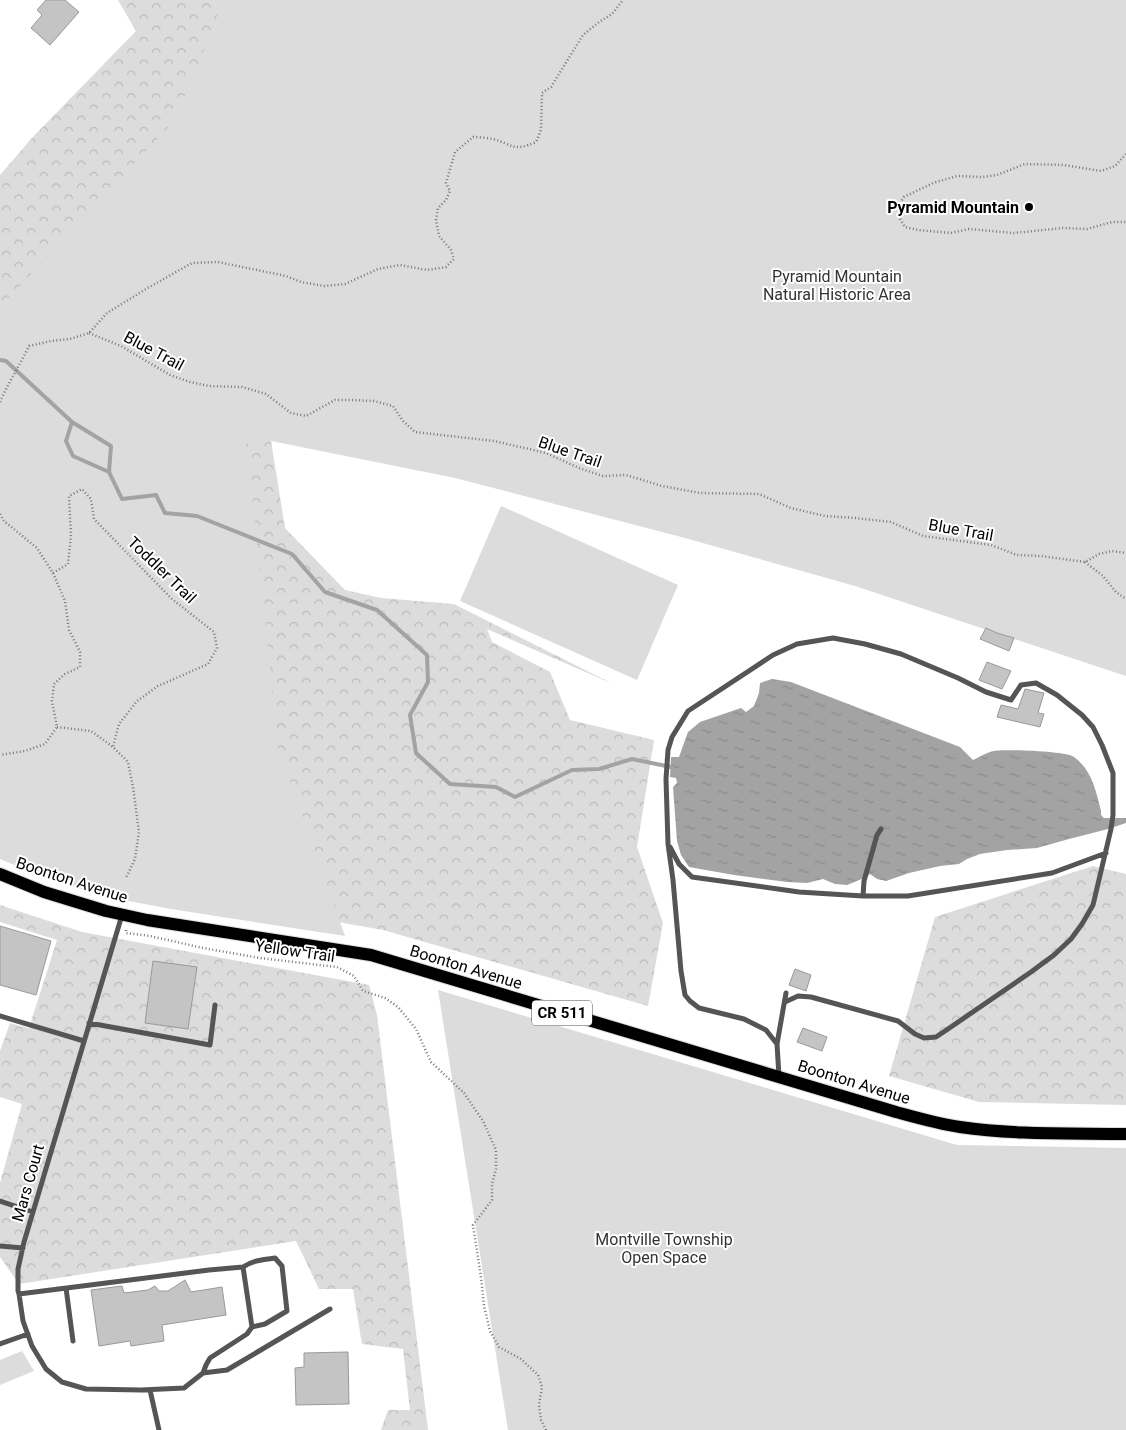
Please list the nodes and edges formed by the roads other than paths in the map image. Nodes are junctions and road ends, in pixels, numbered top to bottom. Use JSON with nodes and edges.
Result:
{"nodes":[{"id":1,"x":881,"y":829,"type":"dead end"},
{"id":2,"x":668,"y":844,"type":"junction"},
{"id":3,"x":1106,"y":853,"type":"junction"},
{"id":4,"x":0,"y":874,"type":"edge"},
{"id":5,"x":863,"y":896,"type":"junction"},
{"id":6,"x":122,"y":914,"type":"junction"},
{"id":7,"x":786,"y":993,"type":"dead end"},
{"id":8,"x":785,"y":1002,"type":"junction"},
{"id":9,"x":216,"y":1005,"type":"dead end"},
{"id":10,"x":0,"y":1016,"type":"edge"},
{"id":11,"x":89,"y":1024,"type":"junction"},
{"id":12,"x":84,"y":1042,"type":"junction"},
{"id":13,"x":777,"y":1044,"type":"junction"},
{"id":14,"x":779,"y":1076,"type":"junction"},
{"id":15,"x":1126,"y":1134,"type":"edge"},
{"id":16,"x":0,"y":1201,"type":"edge"},
{"id":17,"x":33,"y":1212,"type":"junction"},
{"id":18,"x":0,"y":1246,"type":"edge"},
{"id":19,"x":23,"y":1248,"type":"junction"},
{"id":20,"x":244,"y":1267,"type":"junction"},
{"id":21,"x":66,"y":1288,"type":"junction"},
{"id":22,"x":18,"y":1294,"type":"junction"},
{"id":23,"x":330,"y":1309,"type":"dead end"},
{"id":24,"x":252,"y":1327,"type":"junction"},
{"id":25,"x":28,"y":1334,"type":"junction"},
{"id":26,"x":73,"y":1342,"type":"dead end"},
{"id":27,"x":0,"y":1344,"type":"edge"},
{"id":28,"x":203,"y":1373,"type":"junction"},
{"id":29,"x":150,"y":1390,"type":"junction"},
{"id":30,"x":159,"y":1430,"type":"edge"}],
"edges":[{"from":1,"to":5,"type":"lane"},
{"from":2,"to":3,"type":"lane"},
{"from":2,"to":5,"type":"lane"},
{"from":2,"to":13,"type":"lane"},
{"from":3,"to":5,"type":"lane"},
{"from":3,"to":8,"type":"lane"},
{"from":4,"to":6,"type":"main road","name":"Boonton Avenue","number":"CR 511"},
{"from":6,"to":11,"type":"lane","name":"Mars Court"},
{"from":6,"to":14,"type":"main road","name":"Boonton Avenue","number":"CR 511"},
{"from":7,"to":8,"type":"lane"},
{"from":8,"to":13,"type":"lane"},
{"from":9,"to":11,"type":"lane"},
{"from":10,"to":12,"type":"lane"},
{"from":11,"to":12,"type":"lane","name":"Mars Court"},
{"from":12,"to":17,"type":"lane","name":"Mars Court"},
{"from":13,"to":14,"type":"lane"},
{"from":14,"to":15,"type":"main road","name":"Boonton Avenue","number":"CR 511"},
{"from":16,"to":17,"type":"lane"},
{"from":17,"to":19,"type":"lane","name":"Mars Court"},
{"from":18,"to":19,"type":"lane"},
{"from":19,"to":22,"type":"lane","name":"Mars Court"},
{"from":20,"to":21,"type":"lane"},
{"from":20,"to":24,"type":"lane"},
{"from":20,"to":24,"type":"lane","name":"Mars Court"},
{"from":21,"to":22,"type":"lane"},
{"from":21,"to":26,"type":"lane"},
{"from":22,"to":25,"type":"lane","name":"Mars Court"},
{"from":23,"to":28,"type":"lane"},
{"from":24,"to":28,"type":"lane","name":"Mars Court"},
{"from":25,"to":27,"type":"lane"},
{"from":25,"to":29,"type":"lane","name":"Mars Court"},
{"from":28,"to":29,"type":"lane","name":"Mars Court"},
{"from":29,"to":30,"type":"lane"}]}
